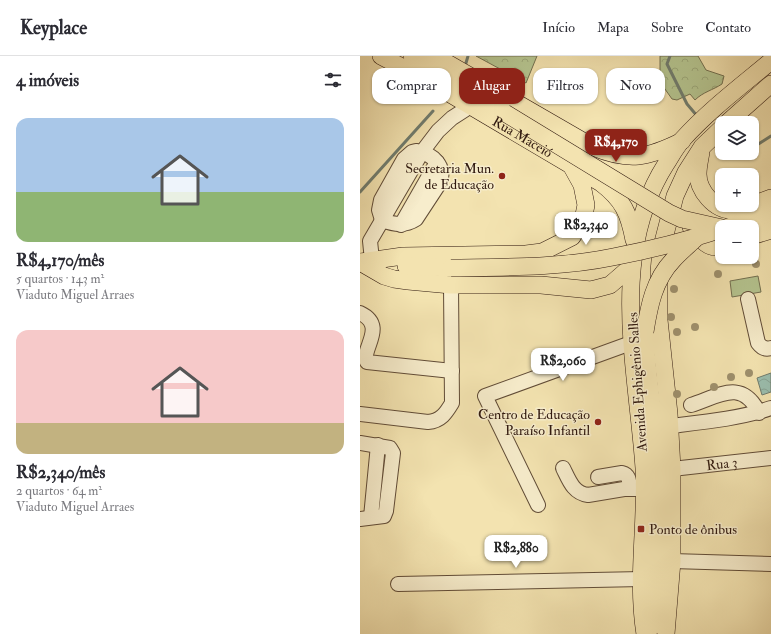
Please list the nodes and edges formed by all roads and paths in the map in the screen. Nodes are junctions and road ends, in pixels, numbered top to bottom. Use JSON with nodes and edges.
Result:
{"nodes":[{"id":1,"x":381,"y":56,"type":"edge"},
{"id":2,"x":412,"y":56,"type":"edge"},
{"id":3,"x":430,"y":56,"type":"edge"},
{"id":4,"x":771,"y":61,"type":"edge"},
{"id":5,"x":771,"y":84,"type":"edge"},
{"id":6,"x":469,"y":105,"type":"junction"},
{"id":7,"x":734,"y":116,"type":"edge"},
{"id":8,"x":715,"y":135,"type":"edge"},
{"id":9,"x":682,"y":141,"type":"junction"},
{"id":10,"x":702,"y":147,"type":"junction"},
{"id":11,"x":422,"y":152,"type":"junction"},
{"id":12,"x":572,"y":166,"type":"junction"},
{"id":13,"x":675,"y":196,"type":"junction"},
{"id":14,"x":771,"y":198,"type":"edge"},
{"id":15,"x":715,"y":202,"type":"edge"},
{"id":16,"x":759,"y":202,"type":"edge"},
{"id":17,"x":771,"y":213,"type":"edge"},
{"id":18,"x":382,"y":220,"type":"junction"},
{"id":19,"x":750,"y":220,"type":"edge"},
{"id":20,"x":715,"y":226,"type":"edge"},
{"id":21,"x":771,"y":230,"type":"edge"},
{"id":22,"x":715,"y":231,"type":"edge"},
{"id":23,"x":759,"y":234,"type":"edge"},
{"id":24,"x":698,"y":237,"type":"junction"},
{"id":25,"x":634,"y":244,"type":"junction"},
{"id":26,"x":715,"y":247,"type":"edge"},
{"id":27,"x":366,"y":261,"type":"edge"},
{"id":28,"x":632,"y":264,"type":"junction"},
{"id":29,"x":452,"y":285,"type":"junction"},
{"id":30,"x":748,"y":299,"type":"dead end"},
{"id":31,"x":360,"y":313,"type":"edge"},
{"id":32,"x":631,"y":343,"type":"junction"},
{"id":33,"x":771,"y":348,"type":"edge"},
{"id":34,"x":452,"y":371,"type":"junction"},
{"id":35,"x":692,"y":405,"type":"dead end"},
{"id":36,"x":765,"y":410,"type":"edge"},
{"id":37,"x":360,"y":414,"type":"edge"},
{"id":38,"x":670,"y":426,"type":"junction"},
{"id":39,"x":360,"y":443,"type":"edge"},
{"id":40,"x":771,"y":458,"type":"edge"},
{"id":41,"x":563,"y":468,"type":"dead end"},
{"id":42,"x":672,"y":470,"type":"junction"},
{"id":43,"x":598,"y":477,"type":"dead end"},
{"id":44,"x":637,"y":489,"type":"junction"},
{"id":45,"x":538,"y":505,"type":"dead end"},
{"id":46,"x":366,"y":518,"type":"edge"},
{"id":47,"x":672,"y":561,"type":"junction"},
{"id":48,"x":771,"y":564,"type":"edge"},
{"id":49,"x":642,"y":579,"type":"junction"},
{"id":50,"x":398,"y":584,"type":"dead end"},
{"id":51,"x":645,"y":634,"type":"edge"},
{"id":52,"x":652,"y":634,"type":"edge"},
{"id":53,"x":666,"y":634,"type":"edge"}],
"edges":[{"from":1,"to":6,"type":"main road","name":"Rua Maceió"},
{"from":2,"to":20,"type":"main road","name":"Rua Maceió","bridge":true},
{"from":3,"to":9,"type":"main road"},
{"from":4,"to":9,"type":"main road"},
{"from":5,"to":7,"type":"main road"},
{"from":6,"to":11,"type":"street"},
{"from":6,"to":12,"type":"main road","name":"Rua Maceió"},
{"from":8,"to":10,"type":"main road","name":"Avenida Ephigênio Salles"},
{"from":9,"to":25,"type":"main road","name":"Avenida Ephigênio Salles"},
{"from":10,"to":13,"type":"main road","name":"Avenida Ephigênio Salles"},
{"from":10,"to":15,"type":"main road"},
{"from":11,"to":18,"type":"street"},
{"from":11,"to":18,"type":"street"},
{"from":12,"to":25,"type":"main road","name":"Rua Maceió"},
{"from":12,"to":27,"type":"main road"},
{"from":13,"to":26,"type":"main road"},
{"from":13,"to":38,"type":"main road","name":"Avenida Ephigênio Salles"},
{"from":14,"to":16,"type":"main road"},
{"from":17,"to":19,"type":"main road"},
{"from":18,"to":27,"type":"street"},
{"from":21,"to":23,"type":"main road"},
{"from":22,"to":24,"type":"main road","bridge":true},
{"from":24,"to":27,"type":"main road","bridge":true},
{"from":24,"to":52,"type":"main road","bridge":true},
{"from":25,"to":28,"type":"main road","name":"Avenida Ephigênio Salles"},
{"from":27,"to":29,"type":"main road"},
{"from":28,"to":29,"type":"main road"},
{"from":28,"to":32,"type":"main road","name":"Avenida Ephigênio Salles"},
{"from":29,"to":34,"type":"street"},
{"from":30,"to":33,"type":"street"},
{"from":31,"to":34,"type":"street"},
{"from":32,"to":44,"type":"main road","name":"Avenida Ephigênio Salles"},
{"from":32,"to":45,"type":"street"},
{"from":34,"to":37,"type":"street"},
{"from":35,"to":36,"type":"street"},
{"from":36,"to":38,"type":"street"},
{"from":38,"to":42,"type":"main road","name":"Avenida Ephigênio Salles"},
{"from":39,"to":46,"type":"street"},
{"from":40,"to":42,"type":"street","name":"Rua 3"},
{"from":41,"to":44,"type":"street"},
{"from":42,"to":47,"type":"main road","name":"Avenida Ephigênio Salles"},
{"from":43,"to":44,"type":"street"},
{"from":44,"to":49,"type":"main road","name":"Avenida Ephigênio Salles"},
{"from":47,"to":48,"type":"street"},
{"from":47,"to":53,"type":"main road","name":"Avenida Ephigênio Salles"},
{"from":49,"to":50,"type":"street"},
{"from":49,"to":51,"type":"main road","name":"Avenida Ephigênio Salles"}]}
